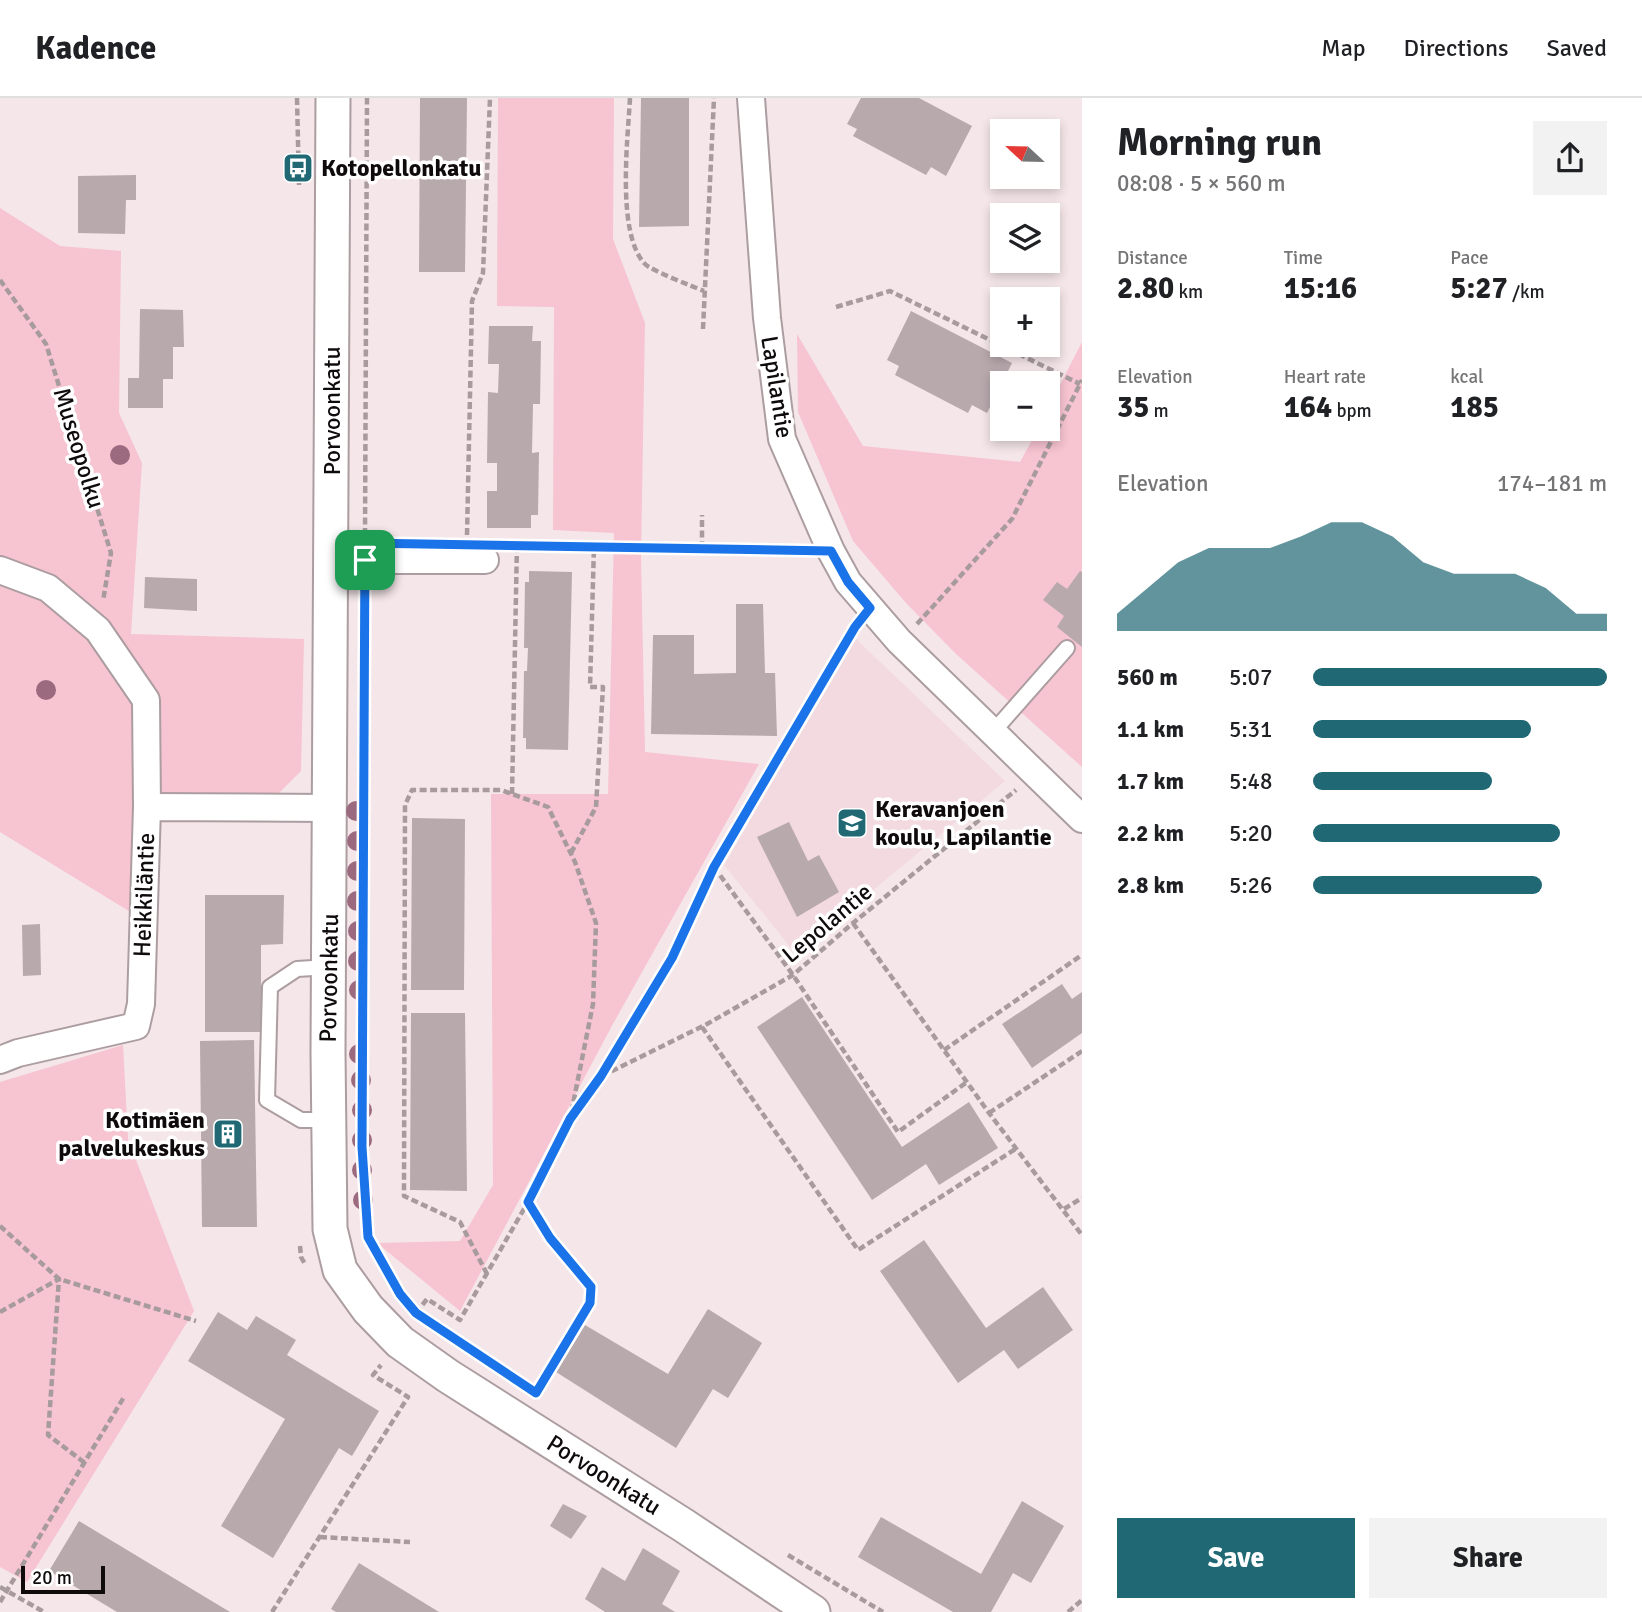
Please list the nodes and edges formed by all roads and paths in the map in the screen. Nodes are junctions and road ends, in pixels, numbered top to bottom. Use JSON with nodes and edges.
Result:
{"nodes":[{"id":1,"x":297,"y":98,"type":"edge"},
{"id":2,"x":333,"y":98,"type":"edge"},
{"id":3,"x":367,"y":98,"type":"edge"},
{"id":4,"x":490,"y":98,"type":"edge"},
{"id":5,"x":630,"y":98,"type":"edge"},
{"id":6,"x":714,"y":98,"type":"edge"},
{"id":7,"x":751,"y":98,"type":"edge"},
{"id":8,"x":300,"y":190,"type":"dead end"},
{"id":9,"x":0,"y":280,"type":"edge"},
{"id":10,"x":704,"y":291,"type":"junction"},
{"id":11,"x":835,"y":307,"type":"dead end"},
{"id":12,"x":703,"y":329,"type":"dead end"},
{"id":13,"x":1081,"y":382,"type":"edge"},
{"id":14,"x":702,"y":515,"type":"dead end"},
{"id":15,"x":517,"y":544,"type":"junction"},
{"id":16,"x":594,"y":546,"type":"junction"},
{"id":17,"x":702,"y":548,"type":"junction"},
{"id":18,"x":485,"y":549,"type":"junction"},
{"id":19,"x":831,"y":551,"type":"junction"},
{"id":20,"x":331,"y":560,"type":"junction"},
{"id":21,"x":365,"y":560,"type":"junction"},
{"id":22,"x":0,"y":570,"type":"edge"},
{"id":23,"x":870,"y":608,"type":"junction"},
{"id":24,"x":98,"y":630,"type":"junction"},
{"id":25,"x":899,"y":641,"type":"junction"},
{"id":26,"x":1067,"y":648,"type":"dead end"},
{"id":27,"x":993,"y":732,"type":"junction"},
{"id":28,"x":1036,"y":773,"type":"junction"},
{"id":29,"x":512,"y":794,"type":"junction"},
{"id":30,"x":147,"y":807,"type":"junction"},
{"id":31,"x":331,"y":807,"type":"junction"},
{"id":32,"x":1082,"y":819,"type":"edge"},
{"id":33,"x":363,"y":847,"type":"dead end"},
{"id":34,"x":571,"y":854,"type":"junction"},
{"id":35,"x":714,"y":867,"type":"junction"},
{"id":36,"x":853,"y":923,"type":"junction"},
{"id":37,"x":1082,"y":954,"type":"edge"},
{"id":38,"x":362,"y":959,"type":"dead end"},
{"id":39,"x":328,"y":967,"type":"junction"},
{"id":40,"x":793,"y":975,"type":"junction"},
{"id":41,"x":702,"y":1027,"type":"junction"},
{"id":42,"x":944,"y":1050,"type":"junction"},
{"id":43,"x":1082,"y":1051,"type":"edge"},
{"id":44,"x":0,"y":1060,"type":"edge"},
{"id":45,"x":601,"y":1076,"type":"junction"},
{"id":46,"x":967,"y":1082,"type":"junction"},
{"id":47,"x":362,"y":1106,"type":"dead end"},
{"id":48,"x":989,"y":1113,"type":"junction"},
{"id":49,"x":570,"y":1119,"type":"junction"},
{"id":50,"x":330,"y":1120,"type":"junction"},
{"id":51,"x":362,"y":1147,"type":"dead end"},
{"id":52,"x":1017,"y":1148,"type":"junction"},
{"id":53,"x":1082,"y":1198,"type":"edge"},
{"id":54,"x":528,"y":1202,"type":"junction"},
{"id":55,"x":1064,"y":1209,"type":"junction"},
{"id":56,"x":0,"y":1226,"type":"edge"},
{"id":57,"x":1082,"y":1235,"type":"edge"},
{"id":58,"x":300,"y":1243,"type":"dead end"},
{"id":59,"x":307,"y":1269,"type":"dead end"},
{"id":60,"x":487,"y":1274,"type":"junction"},
{"id":61,"x":59,"y":1279,"type":"junction"},
{"id":62,"x":0,"y":1312,"type":"edge"},
{"id":63,"x":416,"y":1313,"type":"junction"},
{"id":64,"x":196,"y":1321,"type":"dead end"},
{"id":65,"x":427,"y":1321,"type":"dead end"},
{"id":66,"x":439,"y":1329,"type":"dead end"},
{"id":67,"x":383,"y":1361,"type":"dead end"},
{"id":68,"x":496,"y":1367,"type":"dead end"},
{"id":69,"x":526,"y":1386,"type":"dead end"},
{"id":70,"x":536,"y":1393,"type":"junction"},
{"id":71,"x":124,"y":1398,"type":"dead end"},
{"id":72,"x":547,"y":1400,"type":"dead end"},
{"id":73,"x":85,"y":1463,"type":"junction"},
{"id":74,"x":320,"y":1537,"type":"junction"},
{"id":75,"x":410,"y":1542,"type":"dead end"},
{"id":76,"x":778,"y":1548,"type":"dead end"},
{"id":77,"x":0,"y":1587,"type":"edge"},
{"id":78,"x":7,"y":1591,"type":"junction"},
{"id":79,"x":1082,"y":1600,"type":"edge"},
{"id":80,"x":0,"y":1602,"type":"edge"},
{"id":81,"x":44,"y":1612,"type":"edge"},
{"id":82,"x":272,"y":1612,"type":"edge"},
{"id":83,"x":813,"y":1612,"type":"edge"},
{"id":84,"x":883,"y":1612,"type":"edge"},
{"id":85,"x":1068,"y":1612,"type":"edge"}],
"edges":[{"from":1,"to":8,"type":"path"},
{"from":2,"to":20,"type":"street","name":"Porvoonkatu"},
{"from":3,"to":21,"type":"path"},
{"from":4,"to":18,"type":"path"},
{"from":5,"to":10,"type":"path"},
{"from":6,"to":10,"type":"path"},
{"from":7,"to":19,"type":"street","name":"Lapilantie"},
{"from":9,"to":24,"type":"path","name":"Museopolku"},
{"from":10,"to":12,"type":"path"},
{"from":11,"to":13,"type":"path"},
{"from":13,"to":25,"type":"path"},
{"from":14,"to":17,"type":"path"},
{"from":15,"to":16,"type":"path"},
{"from":15,"to":18,"type":"path"},
{"from":15,"to":29,"type":"path"},
{"from":16,"to":17,"type":"path"},
{"from":16,"to":34,"type":"path"},
{"from":17,"to":19,"type":"path"},
{"from":18,"to":21,"type":"street"},
{"from":19,"to":23,"type":"street","name":"Lapilantie"},
{"from":20,"to":21,"type":"street"},
{"from":20,"to":31,"type":"street","name":"Porvoonkatu"},
{"from":21,"to":33,"type":"path"},
{"from":22,"to":24,"type":"street"},
{"from":23,"to":25,"type":"street","name":"Lapilantie"},
{"from":23,"to":35,"type":"path"},
{"from":24,"to":30,"type":"street"},
{"from":25,"to":27,"type":"street","name":"Lapilantie"},
{"from":26,"to":27,"type":"lane"},
{"from":27,"to":28,"type":"street","name":"Lapilantie"},
{"from":28,"to":32,"type":"street","name":"Lapilantie"},
{"from":28,"to":36,"type":"path","name":"Lepolantie"},
{"from":29,"to":34,"type":"path"},
{"from":29,"to":60,"type":"path"},
{"from":30,"to":31,"type":"street","name":"Heikkiläntie"},
{"from":30,"to":44,"type":"street","name":"Heikkiläntie"},
{"from":31,"to":39,"type":"street","name":"Porvoonkatu"},
{"from":34,"to":49,"type":"path"},
{"from":35,"to":40,"type":"path"},
{"from":35,"to":45,"type":"path"},
{"from":36,"to":40,"type":"path","name":"Lepolantie"},
{"from":36,"to":42,"type":"path"},
{"from":37,"to":42,"type":"path"},
{"from":38,"to":47,"type":"path"},
{"from":39,"to":50,"type":"street","name":"Porvoonkatu"},
{"from":39,"to":50,"type":"lane"},
{"from":40,"to":41,"type":"path","name":"Lepolantie"},
{"from":40,"to":46,"type":"path"},
{"from":41,"to":45,"type":"path","name":"Lepolantie"},
{"from":41,"to":52,"type":"path"},
{"from":42,"to":46,"type":"path"},
{"from":43,"to":48,"type":"path"},
{"from":45,"to":49,"type":"path"},
{"from":46,"to":48,"type":"path"},
{"from":48,"to":52,"type":"path"},
{"from":49,"to":54,"type":"path"},
{"from":50,"to":83,"type":"street","name":"Porvoonkatu"},
{"from":51,"to":63,"type":"path"},
{"from":52,"to":55,"type":"path"},
{"from":53,"to":55,"type":"path"},
{"from":54,"to":60,"type":"path"},
{"from":54,"to":70,"type":"path"},
{"from":55,"to":57,"type":"path"},
{"from":56,"to":61,"type":"path"},
{"from":58,"to":59,"type":"path"},
{"from":60,"to":63,"type":"path"},
{"from":61,"to":62,"type":"path"},
{"from":61,"to":64,"type":"path"},
{"from":61,"to":73,"type":"path"},
{"from":63,"to":65,"type":"path"},
{"from":66,"to":68,"type":"path"},
{"from":67,"to":74,"type":"path"},
{"from":69,"to":70,"type":"path"},
{"from":70,"to":72,"type":"path"},
{"from":71,"to":73,"type":"path"},
{"from":73,"to":78,"type":"path"},
{"from":74,"to":75,"type":"path"},
{"from":74,"to":82,"type":"path"},
{"from":76,"to":84,"type":"path"},
{"from":77,"to":78,"type":"path"},
{"from":78,"to":80,"type":"path"},
{"from":78,"to":81,"type":"path"},
{"from":79,"to":85,"type":"path"}]}
